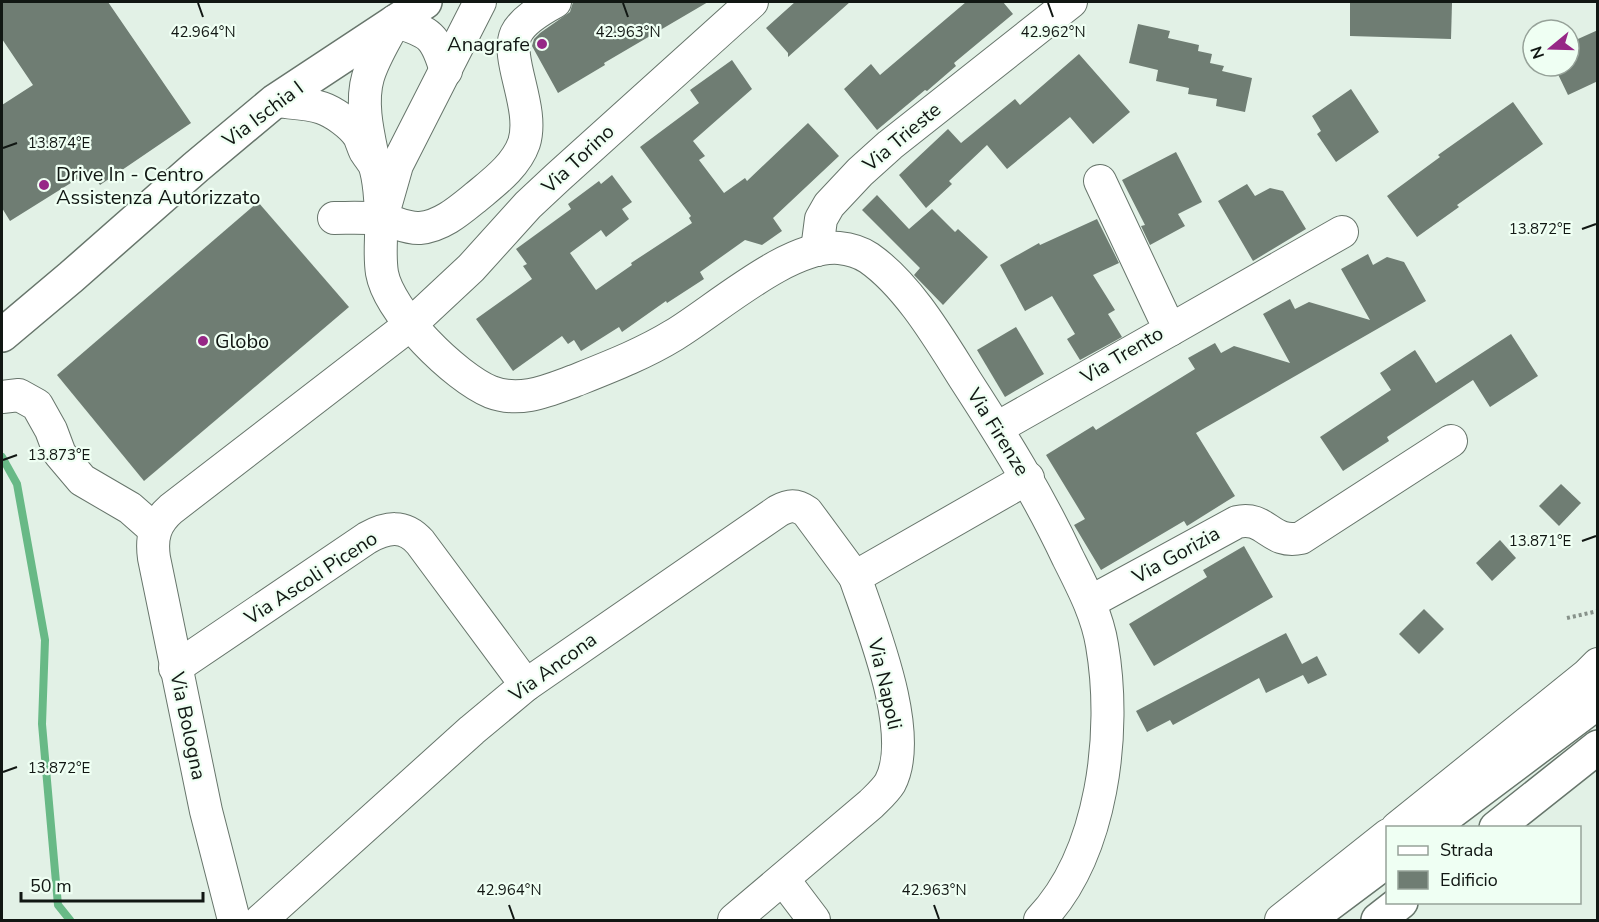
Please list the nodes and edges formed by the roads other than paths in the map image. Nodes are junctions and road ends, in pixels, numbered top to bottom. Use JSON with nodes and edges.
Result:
{"nodes":[{"id":1,"x":425,"y":2,"type":"edge"},
{"id":2,"x":480,"y":2,"type":"edge"},
{"id":3,"x":555,"y":2,"type":"edge"},
{"id":4,"x":752,"y":2,"type":"edge"},
{"id":5,"x":1071,"y":2,"type":"edge"},
{"id":6,"x":395,"y":21,"type":"junction"},
{"id":7,"x":446,"y":70,"type":"junction"},
{"id":8,"x":275,"y":101,"type":"junction"},
{"id":9,"x":374,"y":165,"type":"junction"},
{"id":10,"x":1100,"y":180,"type":"dead end"},
{"id":11,"x":334,"y":218,"type":"dead end"},
{"id":12,"x":381,"y":219,"type":"junction"},
{"id":13,"x":1342,"y":232,"type":"dead end"},
{"id":14,"x":817,"y":250,"type":"junction"},
{"id":15,"x":411,"y":324,"type":"junction"},
{"id":16,"x":1170,"y":330,"type":"junction"},
{"id":17,"x":2,"y":335,"type":"edge"},
{"id":18,"x":2,"y":398,"type":"edge"},
{"id":19,"x":997,"y":428,"type":"junction"},
{"id":20,"x":1451,"y":441,"type":"dead end"},
{"id":21,"x":1028,"y":478,"type":"junction"},
{"id":22,"x":155,"y":530,"type":"junction"},
{"id":23,"x":855,"y":577,"type":"junction"},
{"id":24,"x":1090,"y":602,"type":"junction"},
{"id":25,"x":1598,"y":664,"type":"edge"},
{"id":26,"x":175,"y":668,"type":"junction"},
{"id":27,"x":526,"y":685,"type":"junction"},
{"id":28,"x":1598,"y":702,"type":"edge"},
{"id":29,"x":1598,"y":747,"type":"edge"},
{"id":30,"x":1399,"y":826,"type":"edge"},
{"id":31,"x":1433,"y":826,"type":"edge"},
{"id":32,"x":1499,"y":826,"type":"edge"},
{"id":33,"x":1386,"y":837,"type":"edge"},
{"id":34,"x":1386,"y":862,"type":"edge"},
{"id":35,"x":783,"y":879,"type":"junction"},
{"id":36,"x":1400,"y":904,"type":"edge"},
{"id":37,"x":234,"y":921,"type":"edge"},
{"id":38,"x":261,"y":921,"type":"edge"},
{"id":39,"x":734,"y":921,"type":"edge"},
{"id":40,"x":814,"y":921,"type":"edge"},
{"id":41,"x":1040,"y":921,"type":"edge"},
{"id":42,"x":1281,"y":921,"type":"edge"},
{"id":43,"x":1308,"y":921,"type":"edge"},
{"id":44,"x":1378,"y":921,"type":"edge"}],
"edges":[{"from":1,"to":6,"type":"main road","name":"Via Ischia I"},
{"from":2,"to":7,"type":"street"},
{"from":3,"to":12,"type":"street"},
{"from":4,"to":15,"type":"street","name":"Via Torino"},
{"from":5,"to":14,"type":"street","name":"Via Trieste"},
{"from":6,"to":7,"type":"street"},
{"from":6,"to":8,"type":"main road","name":"Via Ischia I"},
{"from":6,"to":9,"type":"street"},
{"from":7,"to":12,"type":"street"},
{"from":8,"to":9,"type":"street"},
{"from":8,"to":17,"type":"main road","name":"Via Ischia I"},
{"from":9,"to":12,"type":"street"},
{"from":10,"to":16,"type":"street","name":"Via Trento"},
{"from":11,"to":12,"type":"street"},
{"from":12,"to":15,"type":"street","name":"Via Firenze"},
{"from":13,"to":16,"type":"street"},
{"from":14,"to":15,"type":"street","name":"Via Firenze"},
{"from":14,"to":19,"type":"street","name":"Via Firenze"},
{"from":15,"to":22,"type":"street"},
{"from":16,"to":19,"type":"street","name":"Via Trento"},
{"from":18,"to":22,"type":"street"},
{"from":19,"to":21,"type":"street","name":"Via Firenze"},
{"from":20,"to":24,"type":"street","name":"Via Gorizia"},
{"from":21,"to":23,"type":"street"},
{"from":21,"to":24,"type":"street","name":"Via Firenze"},
{"from":22,"to":26,"type":"street","name":"Via Bologna"},
{"from":23,"to":27,"type":"street","name":"Via Ancona"},
{"from":23,"to":35,"type":"street","name":"Via Napoli"},
{"from":24,"to":41,"type":"street","name":"Via Firenze"},
{"from":25,"to":30,"type":"street"},
{"from":26,"to":27,"type":"street","name":"Via Ascoli Piceno"},
{"from":26,"to":37,"type":"street","name":"Via Bologna"},
{"from":27,"to":38,"type":"street","name":"Via Ancona"},
{"from":28,"to":31,"type":"main road"},
{"from":29,"to":32,"type":"main road"},
{"from":33,"to":42,"type":"street"},
{"from":34,"to":43,"type":"main road"},
{"from":35,"to":39,"type":"street","name":"Via Napoli"},
{"from":35,"to":40,"type":"street"},
{"from":36,"to":44,"type":"main road"}]}
